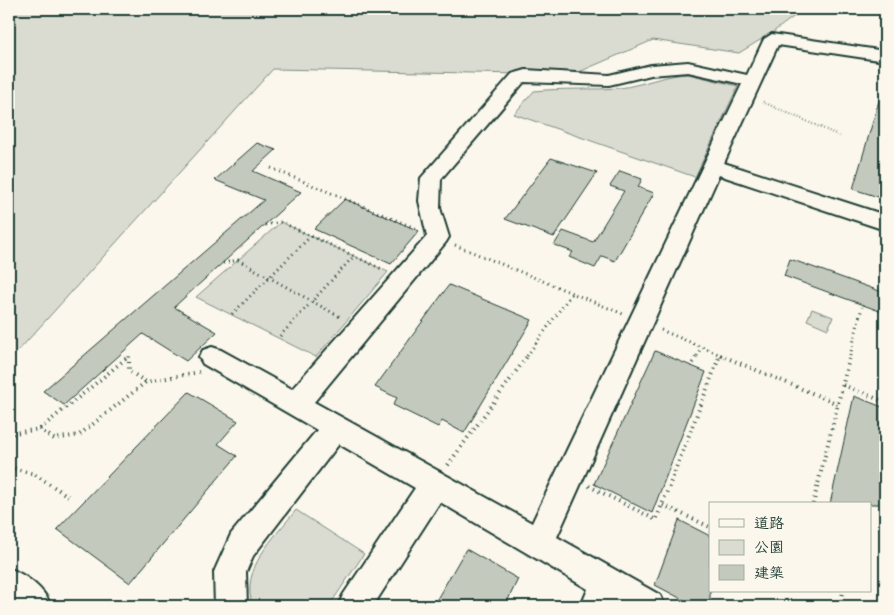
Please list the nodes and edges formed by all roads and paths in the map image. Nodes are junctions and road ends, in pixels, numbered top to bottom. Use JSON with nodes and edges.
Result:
{"nodes":[{"id":1,"x":885,"y":56,"type":"edge"},
{"id":2,"x":749,"y":88,"type":"junction"},
{"id":3,"x":840,"y":136,"type":"dead end"},
{"id":4,"x":712,"y":166,"type":"junction"},
{"id":5,"x":271,"y":168,"type":"dead end"},
{"id":6,"x":885,"y":223,"type":"edge"},
{"id":7,"x":265,"y":225,"type":"dead end"},
{"id":8,"x":310,"y":236,"type":"junction"},
{"id":9,"x":438,"y":237,"type":"junction"},
{"id":10,"x":354,"y":256,"type":"junction"},
{"id":11,"x":223,"y":263,"type":"dead end"},
{"id":12,"x":270,"y":277,"type":"junction"},
{"id":13,"x":403,"y":278,"type":"junction"},
{"id":14,"x":572,"y":293,"type":"junction"},
{"id":15,"x":312,"y":301,"type":"junction"},
{"id":16,"x":862,"y":307,"type":"dead end"},
{"id":17,"x":232,"y":314,"type":"dead end"},
{"id":18,"x":360,"y":328,"type":"junction"},
{"id":19,"x":653,"y":330,"type":"junction"},
{"id":20,"x":280,"y":336,"type":"dead end"},
{"id":21,"x":701,"y":347,"type":"junction"},
{"id":22,"x":720,"y":355,"type":"junction"},
{"id":23,"x":219,"y":361,"type":"joint"},
{"id":24,"x":693,"y":363,"type":"dead end"},
{"id":25,"x":146,"y":382,"type":"junction"},
{"id":26,"x":843,"y":385,"type":"junction"},
{"id":27,"x":885,"y":402,"type":"edge"},
{"id":28,"x":296,"y":404,"type":"junction"},
{"id":29,"x":838,"y":404,"type":"junction"},
{"id":30,"x":336,"y":427,"type":"junction"},
{"id":31,"x":40,"y":430,"type":"junction"},
{"id":32,"x":9,"y":438,"type":"edge"},
{"id":33,"x":9,"y":467,"type":"edge"},
{"id":34,"x":592,"y":477,"type":"dead end"},
{"id":35,"x":435,"y":484,"type":"junction"},
{"id":36,"x":68,"y":496,"type":"dead end"},
{"id":37,"x":814,"y":502,"type":"edge"},
{"id":38,"x":663,"y":505,"type":"junction"},
{"id":39,"x":709,"y":527,"type":"edge"},
{"id":40,"x":539,"y":543,"type":"junction"},
{"id":41,"x":9,"y":584,"type":"edge"},
{"id":42,"x":843,"y":592,"type":"edge"},
{"id":43,"x":603,"y":595,"type":"edge"},
{"id":44,"x":36,"y":606,"type":"edge"},
{"id":45,"x":231,"y":606,"type":"edge"},
{"id":46,"x":354,"y":606,"type":"edge"},
{"id":47,"x":649,"y":606,"type":"edge"},
{"id":48,"x":841,"y":606,"type":"edge"}],
"edges":[{"from":1,"to":2,"type":"street"},
{"from":2,"to":3,"type":"path"},
{"from":2,"to":4,"type":"street"},
{"from":2,"to":9,"type":"street"},
{"from":4,"to":6,"type":"street"},
{"from":4,"to":19,"type":"street"},
{"from":5,"to":9,"type":"path"},
{"from":7,"to":8,"type":"path"},
{"from":8,"to":10,"type":"path"},
{"from":8,"to":12,"type":"path"},
{"from":9,"to":13,"type":"street"},
{"from":9,"to":14,"type":"path"},
{"from":10,"to":13,"type":"path"},
{"from":10,"to":15,"type":"path"},
{"from":11,"to":12,"type":"path"},
{"from":12,"to":15,"type":"path"},
{"from":12,"to":17,"type":"path"},
{"from":13,"to":18,"type":"street"},
{"from":14,"to":19,"type":"path"},
{"from":14,"to":35,"type":"path"},
{"from":15,"to":18,"type":"path"},
{"from":15,"to":20,"type":"path"},
{"from":16,"to":26,"type":"path"},
{"from":18,"to":28,"type":"street"},
{"from":19,"to":21,"type":"path"},
{"from":19,"to":40,"type":"street"},
{"from":21,"to":22,"type":"path"},
{"from":21,"to":24,"type":"path"},
{"from":22,"to":29,"type":"path"},
{"from":22,"to":38,"type":"path"},
{"from":23,"to":25,"type":"path"},
{"from":23,"to":28,"type":"street"},
{"from":25,"to":31,"type":"path"},
{"from":25,"to":31,"type":"path"},
{"from":26,"to":27,"type":"path"},
{"from":26,"to":29,"type":"path"},
{"from":28,"to":30,"type":"street"},
{"from":29,"to":37,"type":"path"},
{"from":30,"to":35,"type":"street"},
{"from":30,"to":45,"type":"street"},
{"from":31,"to":32,"type":"path"},
{"from":33,"to":36,"type":"path"},
{"from":34,"to":38,"type":"path"},
{"from":35,"to":40,"type":"street"},
{"from":35,"to":46,"type":"street"},
{"from":38,"to":39,"type":"path"},
{"from":40,"to":43,"type":"street"},
{"from":41,"to":44,"type":"street"},
{"from":42,"to":48,"type":"path"},
{"from":43,"to":47,"type":"street"}]}
